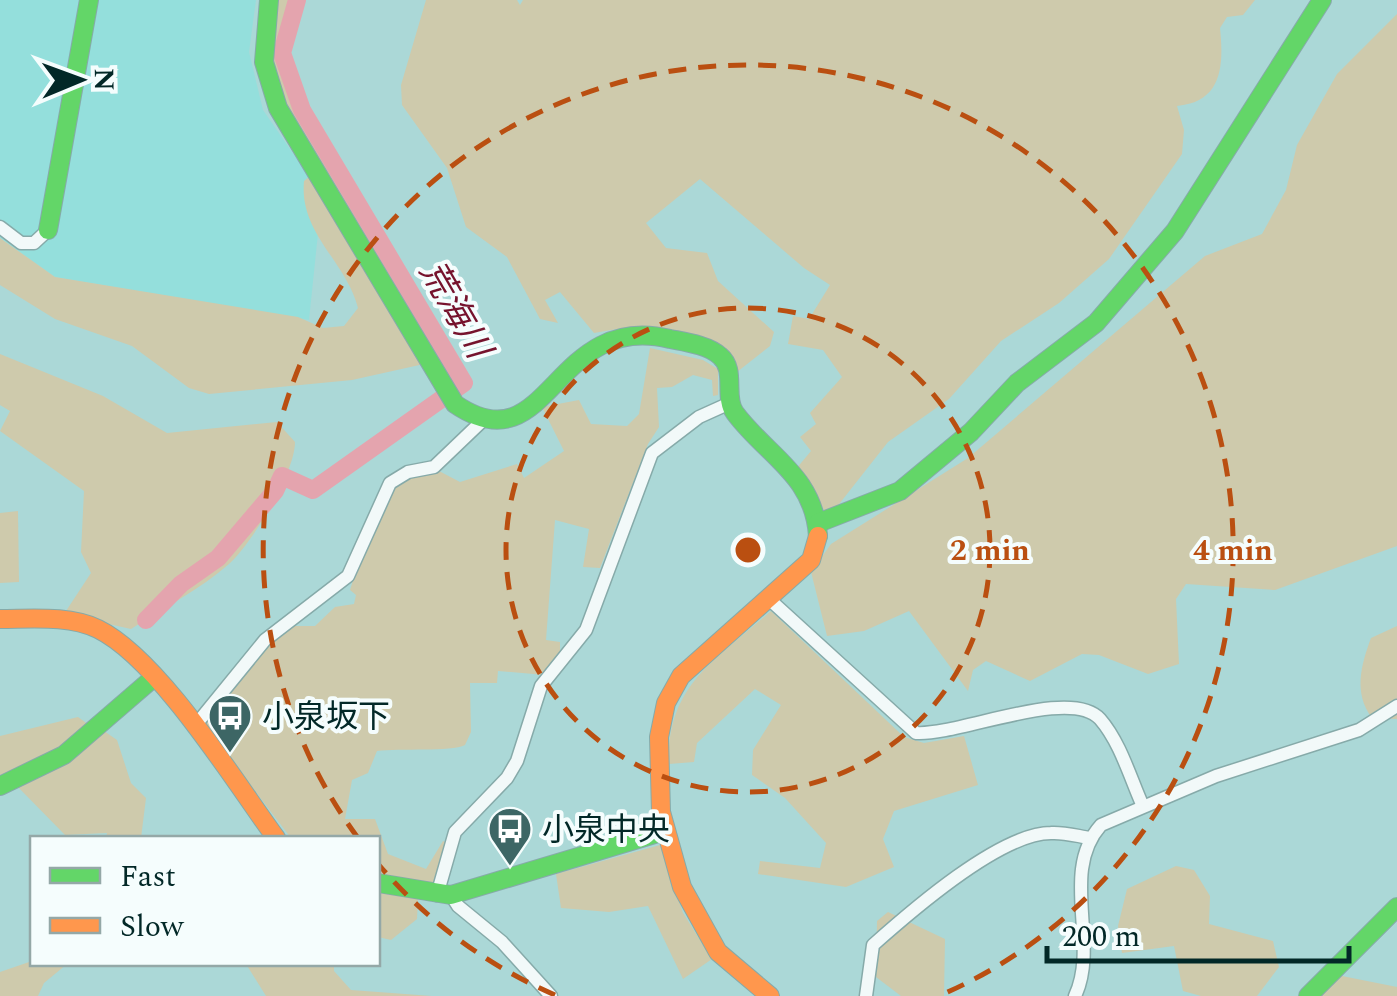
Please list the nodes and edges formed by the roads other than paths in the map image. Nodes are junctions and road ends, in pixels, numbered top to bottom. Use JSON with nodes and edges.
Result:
{"nodes":[{"id":1,"x":89,"y":0,"type":"edge"},
{"id":2,"x":270,"y":0,"type":"edge"},
{"id":3,"x":1322,"y":0,"type":"edge"},
{"id":4,"x":0,"y":227,"type":"edge"},
{"id":5,"x":48,"y":230,"type":"joint"},
{"id":6,"x":730,"y":403,"type":"junction"},
{"id":7,"x":480,"y":423,"type":"junction"},
{"id":8,"x":818,"y":523,"type":"junction"},
{"id":9,"x":770,"y":599,"type":"junction"},
{"id":10,"x":0,"y":620,"type":"edge"},
{"id":11,"x":152,"y":680,"type":"junction"},
{"id":12,"x":1397,"y":706,"type":"edge"},
{"id":13,"x":194,"y":727,"type":"junction"},
{"id":14,"x":0,"y":786,"type":"edge"},
{"id":15,"x":1142,"y":804,"type":"junction"},
{"id":16,"x":665,"y":831,"type":"junction"},
{"id":17,"x":275,"y":836,"type":"edge"},
{"id":18,"x":1090,"y":838,"type":"junction"},
{"id":19,"x":380,"y":883,"type":"edge"},
{"id":20,"x":444,"y":895,"type":"junction"},
{"id":21,"x":1397,"y":907,"type":"edge"},
{"id":22,"x":552,"y":996,"type":"edge"},
{"id":23,"x":770,"y":996,"type":"edge"},
{"id":24,"x":866,"y":996,"type":"edge"},
{"id":25,"x":1075,"y":996,"type":"edge"},
{"id":26,"x":1308,"y":996,"type":"edge"}],
"edges":[{"from":1,"to":5,"type":"street"},
{"from":2,"to":7,"type":"street"},
{"from":3,"to":8,"type":"street"},
{"from":4,"to":5,"type":"street"},
{"from":6,"to":7,"type":"street"},
{"from":6,"to":8,"type":"street"},
{"from":6,"to":20,"type":"street"},
{"from":7,"to":13,"type":"street"},
{"from":8,"to":9,"type":"street"},
{"from":9,"to":15,"type":"street"},
{"from":9,"to":16,"type":"street"},
{"from":10,"to":11,"type":"street"},
{"from":11,"to":13,"type":"street"},
{"from":11,"to":14,"type":"street"},
{"from":12,"to":15,"type":"street"},
{"from":13,"to":17,"type":"street"},
{"from":15,"to":18,"type":"street"},
{"from":16,"to":20,"type":"street"},
{"from":16,"to":23,"type":"street"},
{"from":18,"to":24,"type":"street"},
{"from":18,"to":25,"type":"street"},
{"from":19,"to":20,"type":"street"},
{"from":20,"to":22,"type":"street"},
{"from":21,"to":26,"type":"street"}]}
